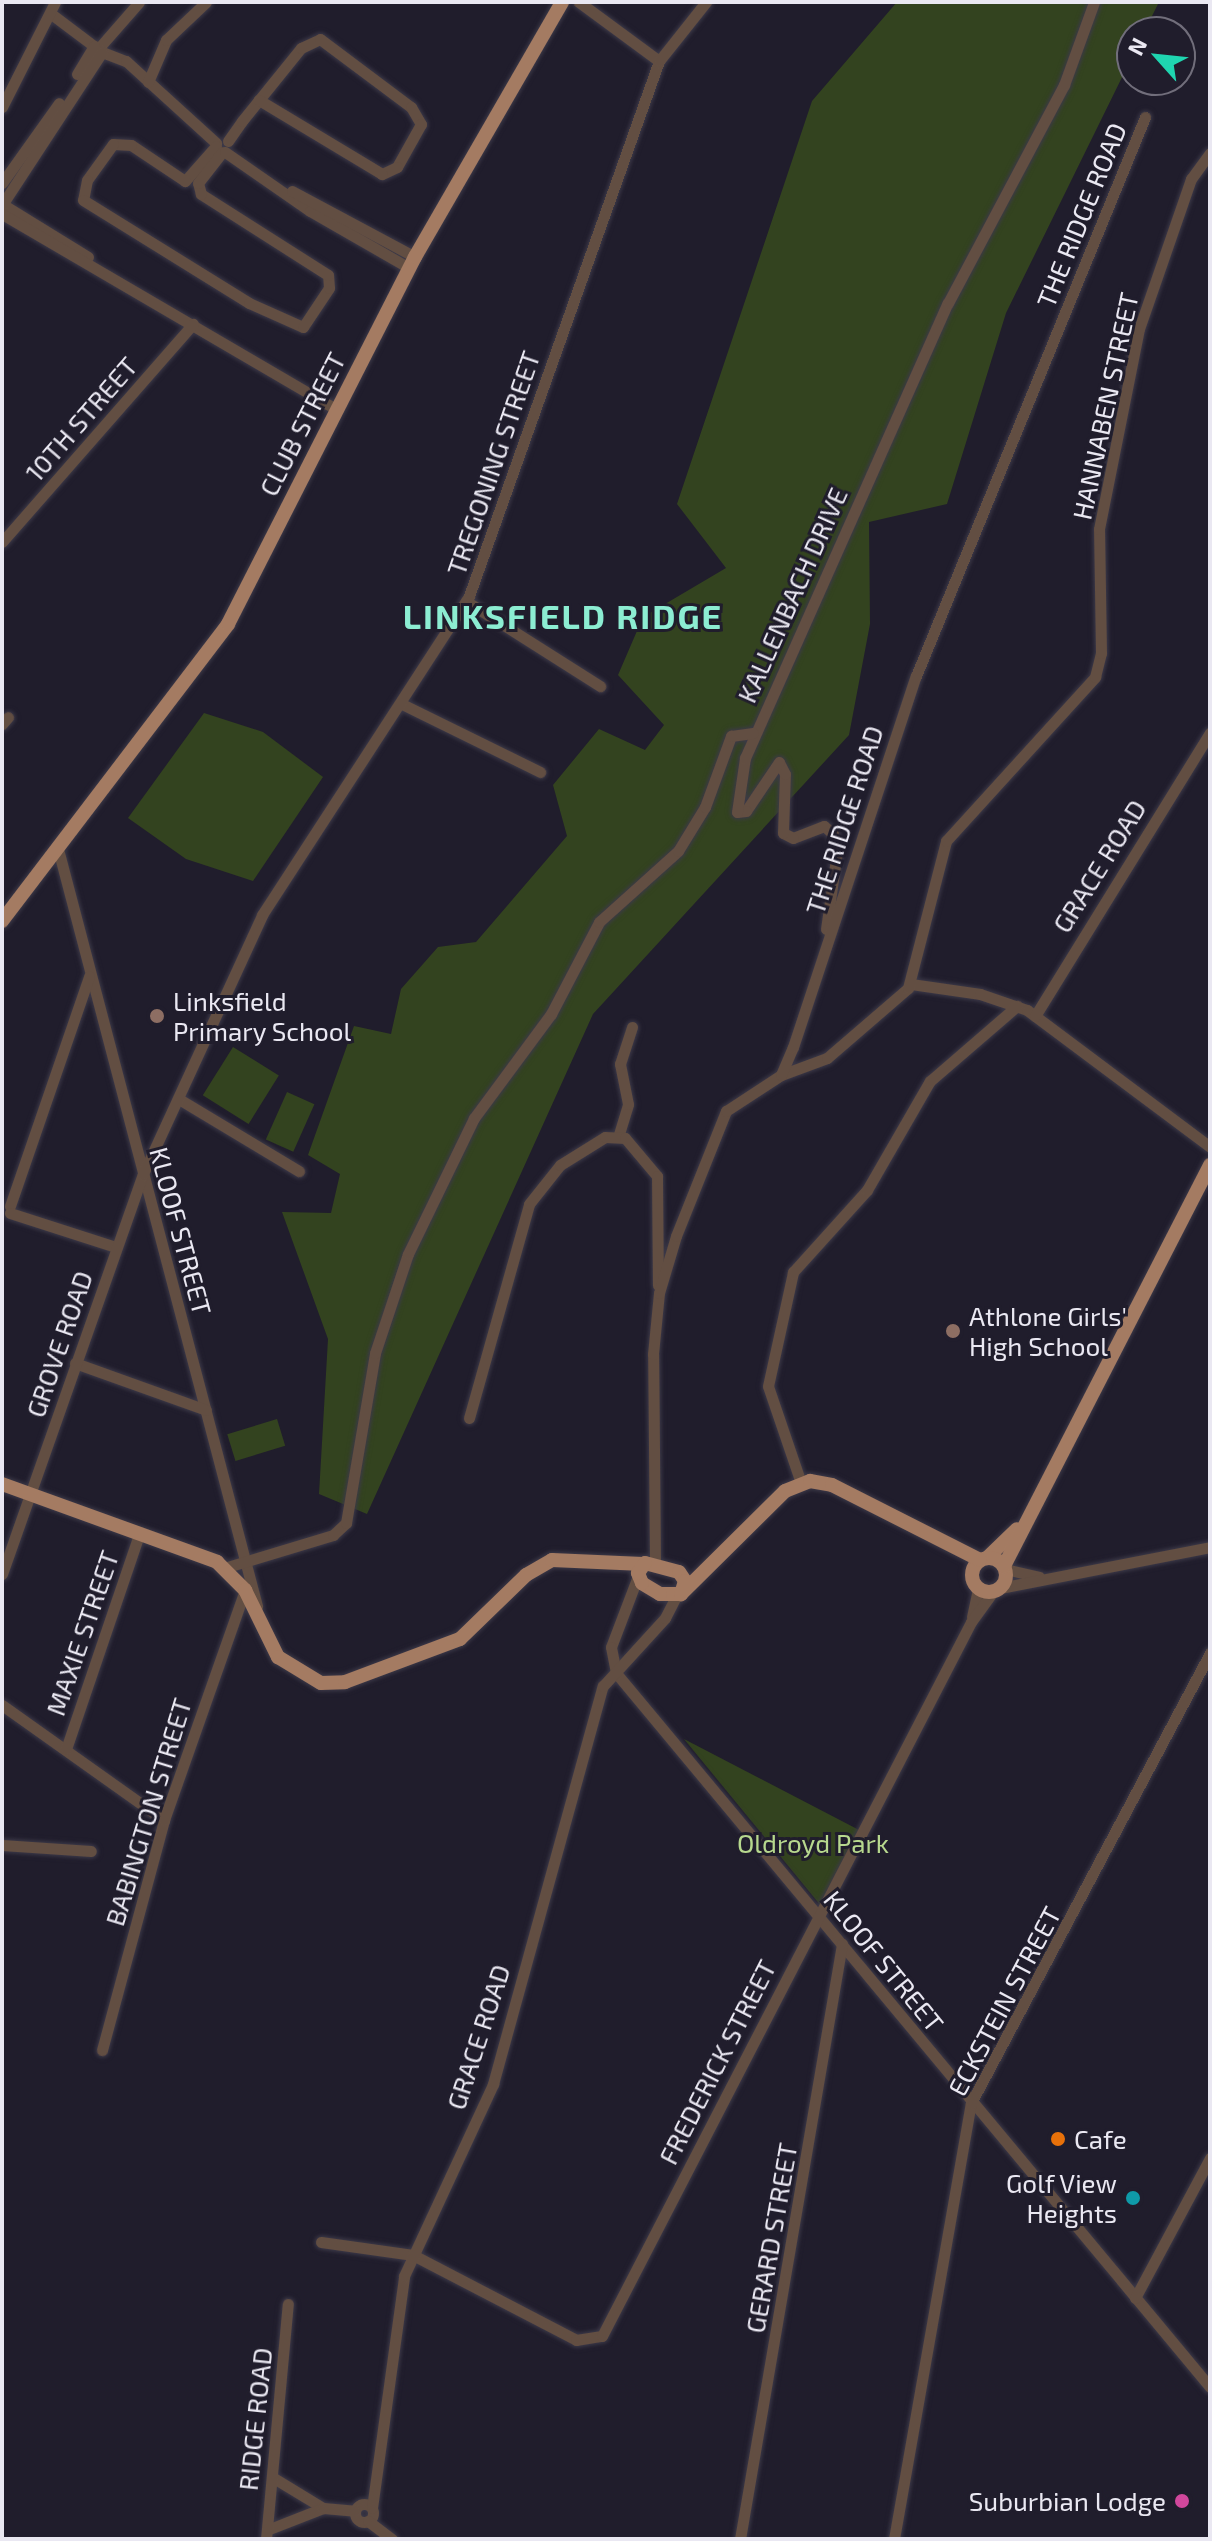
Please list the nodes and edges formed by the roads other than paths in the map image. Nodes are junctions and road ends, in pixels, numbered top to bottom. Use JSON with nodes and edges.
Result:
{"nodes":[{"id":1,"x":139,"y":2,"type":"edge"},
{"id":2,"x":206,"y":2,"type":"edge"},
{"id":3,"x":562,"y":2,"type":"edge"},
{"id":4,"x":579,"y":2,"type":"edge"},
{"id":5,"x":706,"y":2,"type":"edge"},
{"id":6,"x":1094,"y":2,"type":"edge"},
{"id":7,"x":52,"y":7,"type":"edge"},
{"id":8,"x":98,"y":49,"type":"junction"},
{"id":9,"x":659,"y":61,"type":"junction"},
{"id":10,"x":148,"y":82,"type":"junction"},
{"id":11,"x":259,"y":100,"type":"junction"},
{"id":12,"x":2,"y":107,"type":"edge"},
{"id":13,"x":1145,"y":117,"type":"dead end"},
{"id":14,"x":222,"y":145,"type":"junction"},
{"id":15,"x":1210,"y":153,"type":"edge"},
{"id":16,"x":2,"y":183,"type":"edge"},
{"id":17,"x":2,"y":204,"type":"edge"},
{"id":18,"x":2,"y":214,"type":"edge"},
{"id":19,"x":412,"y":262,"type":"junction"},
{"id":20,"x":107,"y":272,"type":"junction"},
{"id":21,"x":193,"y":324,"type":"junction"},
{"id":22,"x":336,"y":409,"type":"junction"},
{"id":23,"x":2,"y":542,"type":"edge"},
{"id":24,"x":466,"y":601,"type":"junction"},
{"id":25,"x":600,"y":686,"type":"dead end"},
{"id":26,"x":402,"y":704,"type":"junction"},
{"id":27,"x":753,"y":733,"type":"junction"},
{"id":28,"x":1208,"y":741,"type":"edge"},
{"id":29,"x":540,"y":772,"type":"dead end"},
{"id":30,"x":58,"y":849,"type":"junction"},
{"id":31,"x":2,"y":921,"type":"edge"},
{"id":32,"x":822,"y":961,"type":"junction"},
{"id":33,"x":89,"y":976,"type":"junction"},
{"id":34,"x":911,"y":984,"type":"junction"},
{"id":35,"x":1017,"y":1006,"type":"junction"},
{"id":36,"x":1035,"y":1016,"type":"junction"},
{"id":37,"x":632,"y":1027,"type":"dead end"},
{"id":38,"x":781,"y":1075,"type":"junction"},
{"id":39,"x":179,"y":1099,"type":"junction"},
{"id":40,"x":619,"y":1134,"type":"junction"},
{"id":41,"x":1210,"y":1147,"type":"edge"},
{"id":42,"x":1210,"y":1165,"type":"edge"},
{"id":43,"x":299,"y":1171,"type":"dead end"},
{"id":44,"x":143,"y":1174,"type":"junction"},
{"id":45,"x":6,"y":1211,"type":"edge"},
{"id":46,"x":116,"y":1247,"type":"junction"},
{"id":47,"x":659,"y":1293,"type":"junction"},
{"id":48,"x":75,"y":1363,"type":"junction"},
{"id":49,"x":206,"y":1410,"type":"junction"},
{"id":50,"x":469,"y":1418,"type":"dead end"},
{"id":51,"x":801,"y":1483,"type":"junction"},
{"id":52,"x":2,"y":1484,"type":"edge"},
{"id":53,"x":30,"y":1494,"type":"junction"},
{"id":54,"x":1023,"y":1523,"type":"junction"},
{"id":55,"x":140,"y":1532,"type":"junction"},
{"id":56,"x":1210,"y":1539,"type":"edge"},
{"id":57,"x":940,"y":1542,"type":"junction"},
{"id":58,"x":1196,"y":1547,"type":"junction"},
{"id":59,"x":1210,"y":1547,"type":"edge"},
{"id":60,"x":984,"y":1558,"type":"junction"},
{"id":61,"x":247,"y":1560,"type":"junction"},
{"id":62,"x":670,"y":1567,"type":"junction"},
{"id":63,"x":224,"y":1568,"type":"junction"},
{"id":64,"x":644,"y":1568,"type":"junction"},
{"id":65,"x":1004,"y":1568,"type":"junction"},
{"id":66,"x":711,"y":1569,"type":"junction"},
{"id":67,"x":2,"y":1574,"type":"edge"},
{"id":68,"x":971,"y":1575,"type":"junction"},
{"id":69,"x":1041,"y":1578,"type":"junction"},
{"id":70,"x":978,"y":1589,"type":"junction"},
{"id":71,"x":245,"y":1590,"type":"junction"},
{"id":72,"x":997,"y":1590,"type":"junction"},
{"id":73,"x":678,"y":1595,"type":"junction"},
{"id":74,"x":971,"y":1622,"type":"junction"},
{"id":75,"x":261,"y":1625,"type":"junction"},
{"id":76,"x":1210,"y":1653,"type":"edge"},
{"id":77,"x":609,"y":1658,"type":"junction"},
{"id":78,"x":616,"y":1673,"type":"junction"},
{"id":79,"x":603,"y":1686,"type":"junction"},
{"id":80,"x":2,"y":1705,"type":"edge"},
{"id":81,"x":66,"y":1749,"type":"junction"},
{"id":82,"x":164,"y":1820,"type":"junction"},
{"id":83,"x":2,"y":1845,"type":"edge"},
{"id":84,"x":91,"y":1851,"type":"dead end"},
{"id":85,"x":818,"y":1914,"type":"junction"},
{"id":86,"x":842,"y":1944,"type":"junction"},
{"id":87,"x":102,"y":2050,"type":"dead end"},
{"id":88,"x":971,"y":2103,"type":"junction"},
{"id":89,"x":1210,"y":2158,"type":"edge"},
{"id":90,"x":321,"y":2242,"type":"dead end"},
{"id":91,"x":413,"y":2255,"type":"junction"},
{"id":92,"x":1135,"y":2298,"type":"junction"},
{"id":93,"x":288,"y":2304,"type":"dead end"},
{"id":94,"x":1210,"y":2387,"type":"edge"},
{"id":95,"x":272,"y":2477,"type":"junction"},
{"id":96,"x":323,"y":2508,"type":"junction"},
{"id":97,"x":372,"y":2508,"type":"junction"},
{"id":98,"x":355,"y":2511,"type":"junction"},
{"id":99,"x":368,"y":2521,"type":"junction"},
{"id":100,"x":266,"y":2535,"type":"edge"},
{"id":101,"x":392,"y":2539,"type":"edge"},
{"id":102,"x":740,"y":2539,"type":"edge"},
{"id":103,"x":894,"y":2539,"type":"edge"}],
"edges":[{"from":1,"to":8,"type":"street"},
{"from":2,"to":10,"type":"street"},
{"from":3,"to":19,"type":"main road","name":"CLUB STREET"},
{"from":4,"to":9,"type":"street"},
{"from":5,"to":9,"type":"street","name":"TREGONING STREET"},
{"from":6,"to":27,"type":"street","name":"KALLENBACH DRIVE"},
{"from":7,"to":8,"type":"street"},
{"from":7,"to":12,"type":"street"},
{"from":8,"to":10,"type":"street"},
{"from":8,"to":16,"type":"street"},
{"from":8,"to":17,"type":"street"},
{"from":9,"to":24,"type":"street","name":"TREGONING STREET"},
{"from":10,"to":14,"type":"street"},
{"from":11,"to":11,"type":"street"},
{"from":11,"to":14,"type":"street"},
{"from":13,"to":32,"type":"street","name":"THE RIDGE ROAD"},
{"from":14,"to":14,"type":"street"},
{"from":14,"to":19,"type":"street"},
{"from":15,"to":34,"type":"street","name":"HANNABEN STREET"},
{"from":17,"to":20,"type":"street"},
{"from":18,"to":20,"type":"street"},
{"from":19,"to":22,"type":"main road","name":"CLUB STREET"},
{"from":20,"to":21,"type":"street"},
{"from":21,"to":22,"type":"street"},
{"from":21,"to":23,"type":"street","name":"10TH STREET"},
{"from":22,"to":30,"type":"main road","name":"CLUB STREET"},
{"from":24,"to":25,"type":"street"},
{"from":24,"to":26,"type":"street","name":"TREGONING STREET"},
{"from":26,"to":29,"type":"street"},
{"from":26,"to":39,"type":"street","name":"TREGONING STREET"},
{"from":27,"to":32,"type":"street"},
{"from":27,"to":61,"type":"street","name":"KALLENBACH DRIVE"},
{"from":28,"to":36,"type":"street","name":"GRACE ROAD"},
{"from":30,"to":31,"type":"main road","name":"CLUB STREET"},
{"from":30,"to":33,"type":"street","name":"KLOOF STREET"},
{"from":32,"to":38,"type":"street","name":"THE RIDGE ROAD"},
{"from":33,"to":44,"type":"street","name":"KLOOF STREET"},
{"from":33,"to":45,"type":"street"},
{"from":34,"to":35,"type":"street"},
{"from":34,"to":38,"type":"street"},
{"from":35,"to":36,"type":"street"},
{"from":35,"to":51,"type":"street"},
{"from":36,"to":41,"type":"street"},
{"from":37,"to":40,"type":"street"},
{"from":38,"to":47,"type":"street"},
{"from":39,"to":43,"type":"street"},
{"from":39,"to":44,"type":"street","name":"TREGONING STREET"},
{"from":40,"to":47,"type":"street"},
{"from":40,"to":50,"type":"street"},
{"from":42,"to":54,"type":"main road"},
{"from":44,"to":46,"type":"street","name":"GROVE ROAD"},
{"from":44,"to":49,"type":"street","name":"KLOOF STREET"},
{"from":45,"to":46,"type":"street"},
{"from":46,"to":48,"type":"street","name":"GROVE ROAD"},
{"from":47,"to":64,"type":"street"},
{"from":48,"to":49,"type":"street"},
{"from":48,"to":53,"type":"street","name":"GROVE ROAD"},
{"from":49,"to":61,"type":"street","name":"KLOOF STREET"},
{"from":51,"to":57,"type":"main road"},
{"from":51,"to":66,"type":"main road","name":"GRACE ROAD"},
{"from":52,"to":53,"type":"main road"},
{"from":53,"to":55,"type":"main road"},
{"from":53,"to":67,"type":"street","name":"GROVE ROAD"},
{"from":54,"to":60,"type":"main road"},
{"from":54,"to":65,"type":"main road"},
{"from":55,"to":63,"type":"main road"},
{"from":55,"to":81,"type":"street","name":"MAXIE STREET"},
{"from":56,"to":58,"type":"street"},
{"from":57,"to":60,"type":"main road"},
{"from":57,"to":68,"type":"main road"},
{"from":58,"to":59,"type":"street"},
{"from":58,"to":69,"type":"street"},
{"from":60,"to":65,"type":"main road"},
{"from":60,"to":68,"type":"main road"},
{"from":61,"to":63,"type":"street","name":"KALLENBACH DRIVE"},
{"from":61,"to":75,"type":"street","name":"KLOOF STREET"},
{"from":62,"to":64,"type":"main road"},
{"from":62,"to":66,"type":"main road"},
{"from":62,"to":73,"type":"main road"},
{"from":63,"to":71,"type":"main road"},
{"from":64,"to":73,"type":"main road"},
{"from":64,"to":75,"type":"main road"},
{"from":64,"to":77,"type":"street"},
{"from":65,"to":69,"type":"street"},
{"from":65,"to":72,"type":"main road"},
{"from":66,"to":73,"type":"main road","name":"GRACE ROAD"},
{"from":68,"to":70,"type":"main road"},
{"from":69,"to":72,"type":"street"},
{"from":70,"to":72,"type":"main road"},
{"from":70,"to":74,"type":"street","name":"FREDERICK STREET"},
{"from":71,"to":75,"type":"main road"},
{"from":71,"to":82,"type":"street","name":"BABINGTON STREET"},
{"from":72,"to":74,"type":"street","name":"FREDERICK STREET"},
{"from":73,"to":78,"type":"street","name":"GRACE ROAD"},
{"from":74,"to":85,"type":"street","name":"FREDERICK STREET"},
{"from":76,"to":88,"type":"street","name":"ECKSTEIN STREET"},
{"from":77,"to":78,"type":"street"},
{"from":77,"to":79,"type":"street"},
{"from":78,"to":79,"type":"street","name":"GRACE ROAD"},
{"from":78,"to":85,"type":"street","name":"KLOOF STREET"},
{"from":79,"to":91,"type":"street","name":"GRACE ROAD"},
{"from":80,"to":81,"type":"street"},
{"from":81,"to":82,"type":"street"},
{"from":82,"to":87,"type":"street","name":"BABINGTON STREET"},
{"from":83,"to":84,"type":"street"},
{"from":85,"to":86,"type":"street","name":"KLOOF STREET"},
{"from":85,"to":91,"type":"street","name":"FREDERICK STREET"},
{"from":86,"to":88,"type":"street","name":"KLOOF STREET"},
{"from":86,"to":102,"type":"street","name":"GERARD STREET"},
{"from":88,"to":92,"type":"street","name":"KLOOF STREET"},
{"from":88,"to":103,"type":"street","name":"ECKSTEIN STREET"},
{"from":89,"to":92,"type":"street"},
{"from":90,"to":91,"type":"street"},
{"from":91,"to":97,"type":"street","name":"GRACE ROAD"},
{"from":92,"to":94,"type":"street","name":"KLOOF STREET"},
{"from":93,"to":95,"type":"street","name":"RIDGE ROAD"},
{"from":95,"to":96,"type":"street"},
{"from":95,"to":100,"type":"street","name":"RIDGE ROAD"},
{"from":96,"to":98,"type":"street"},
{"from":96,"to":100,"type":"street"},
{"from":97,"to":98,"type":"street"},
{"from":97,"to":99,"type":"street","name":"GRACE ROAD"},
{"from":98,"to":99,"type":"street"},
{"from":99,"to":101,"type":"street"}]}
